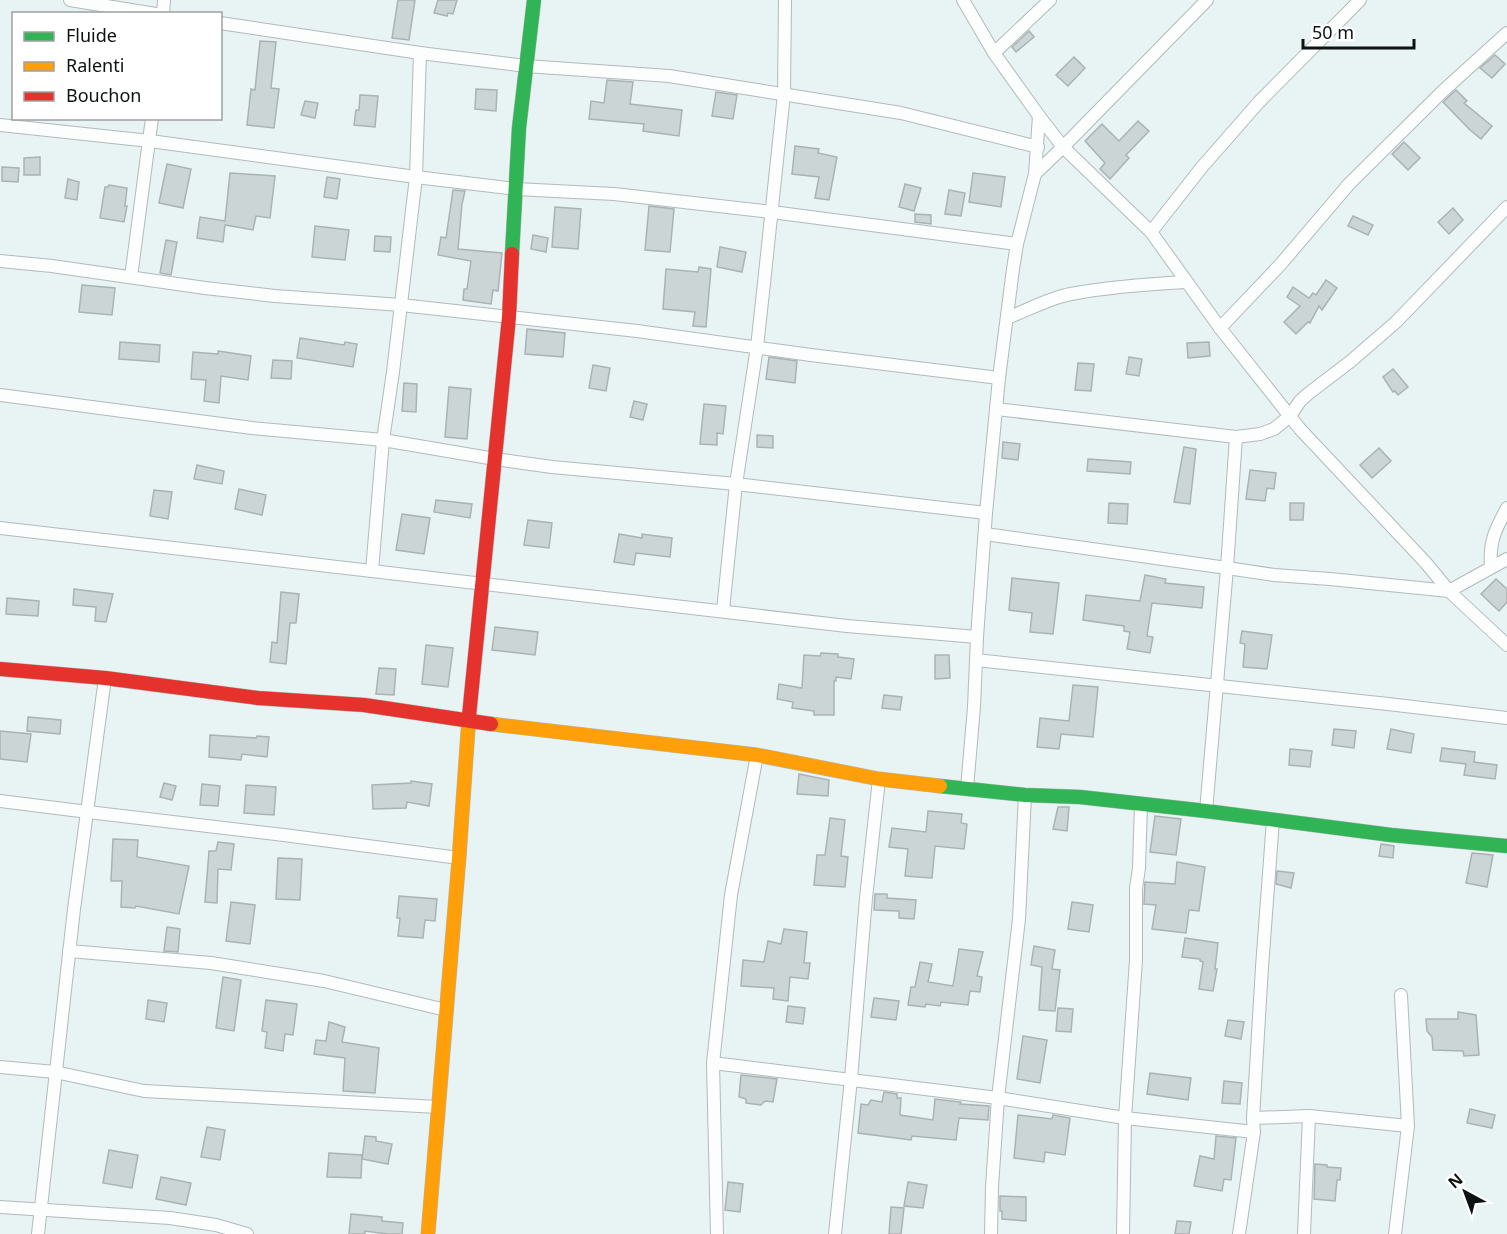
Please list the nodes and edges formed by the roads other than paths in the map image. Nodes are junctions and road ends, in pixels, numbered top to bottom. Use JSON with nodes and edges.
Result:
{"nodes":[{"id":1,"x":70,"y":0,"type":"edge"},
{"id":2,"x":534,"y":0,"type":"edge"},
{"id":3,"x":785,"y":0,"type":"edge"},
{"id":4,"x":963,"y":0,"type":"edge"},
{"id":5,"x":1050,"y":0,"type":"edge"},
{"id":6,"x":1207,"y":0,"type":"edge"},
{"id":7,"x":1360,"y":0,"type":"edge"},
{"id":8,"x":144,"y":12,"type":"edge"},
{"id":9,"x":222,"y":23,"type":"edge"},
{"id":10,"x":1507,"y":33,"type":"edge"},
{"id":11,"x":420,"y":53,"type":"junction"},
{"id":12,"x":994,"y":53,"type":"junction"},
{"id":13,"x":526,"y":66,"type":"junction"},
{"id":14,"x":784,"y":94,"type":"junction"},
{"id":15,"x":1039,"y":116,"type":"junction"},
{"id":16,"x":152,"y":120,"type":"edge"},
{"id":17,"x":0,"y":125,"type":"edge"},
{"id":18,"x":150,"y":141,"type":"junction"},
{"id":19,"x":1038,"y":147,"type":"junction"},
{"id":20,"x":1064,"y":147,"type":"junction"},
{"id":21,"x":1035,"y":174,"type":"junction"},
{"id":22,"x":416,"y":177,"type":"junction"},
{"id":23,"x":516,"y":189,"type":"junction"},
{"id":24,"x":1507,"y":207,"type":"edge"},
{"id":25,"x":772,"y":212,"type":"junction"},
{"id":26,"x":1151,"y":232,"type":"junction"},
{"id":27,"x":1017,"y":244,"type":"junction"},
{"id":28,"x":0,"y":261,"type":"edge"},
{"id":29,"x":131,"y":277,"type":"junction"},
{"id":30,"x":1186,"y":282,"type":"junction"},
{"id":31,"x":401,"y":305,"type":"junction"},
{"id":32,"x":509,"y":317,"type":"junction"},
{"id":33,"x":1006,"y":318,"type":"junction"},
{"id":34,"x":1220,"y":328,"type":"junction"},
{"id":35,"x":757,"y":347,"type":"junction"},
{"id":36,"x":999,"y":378,"type":"junction"},
{"id":37,"x":0,"y":395,"type":"edge"},
{"id":38,"x":996,"y":409,"type":"junction"},
{"id":39,"x":1290,"y":416,"type":"junction"},
{"id":40,"x":1236,"y":437,"type":"junction"},
{"id":41,"x":383,"y":440,"type":"junction"},
{"id":42,"x":495,"y":459,"type":"junction"},
{"id":43,"x":736,"y":484,"type":"junction"},
{"id":44,"x":1507,"y":508,"type":"edge"},
{"id":45,"x":986,"y":513,"type":"junction"},
{"id":46,"x":0,"y":528,"type":"edge"},
{"id":47,"x":985,"y":534,"type":"junction"},
{"id":48,"x":1507,"y":559,"type":"edge"},
{"id":49,"x":1491,"y":567,"type":"junction"},
{"id":50,"x":1227,"y":568,"type":"junction"},
{"id":51,"x":372,"y":571,"type":"junction"},
{"id":52,"x":482,"y":583,"type":"junction"},
{"id":53,"x":1449,"y":591,"type":"junction"},
{"id":54,"x":723,"y":610,"type":"junction"},
{"id":55,"x":977,"y":637,"type":"junction"},
{"id":56,"x":1507,"y":645,"type":"edge"},
{"id":57,"x":976,"y":660,"type":"junction"},
{"id":58,"x":0,"y":669,"type":"edge"},
{"id":59,"x":105,"y":678,"type":"junction"},
{"id":60,"x":1216,"y":686,"type":"junction"},
{"id":61,"x":1507,"y":718,"type":"edge"},
{"id":62,"x":468,"y":721,"type":"junction"},
{"id":63,"x":757,"y":754,"type":"junction"},
{"id":64,"x":879,"y":779,"type":"junction"},
{"id":65,"x":967,"y":788,"type":"junction"},
{"id":66,"x":1025,"y":795,"type":"junction"},
{"id":67,"x":0,"y":801,"type":"edge"},
{"id":68,"x":1141,"y":804,"type":"junction"},
{"id":69,"x":1206,"y":811,"type":"junction"},
{"id":70,"x":88,"y":813,"type":"junction"},
{"id":71,"x":1274,"y":820,"type":"junction"},
{"id":72,"x":1507,"y":846,"type":"edge"},
{"id":73,"x":459,"y":858,"type":"junction"},
{"id":74,"x":69,"y":951,"type":"junction"},
{"id":75,"x":1401,"y":995,"type":"dead end"},
{"id":76,"x":446,"y":1010,"type":"junction"},
{"id":77,"x":713,"y":1063,"type":"junction"},
{"id":78,"x":0,"y":1067,"type":"edge"},
{"id":79,"x":55,"y":1072,"type":"junction"},
{"id":80,"x":851,"y":1079,"type":"junction"},
{"id":81,"x":998,"y":1098,"type":"junction"},
{"id":82,"x":438,"y":1107,"type":"junction"},
{"id":83,"x":1309,"y":1116,"type":"junction"},
{"id":84,"x":1125,"y":1118,"type":"junction"},
{"id":85,"x":1253,"y":1118,"type":"junction"},
{"id":86,"x":1407,"y":1126,"type":"junction"},
{"id":87,"x":1254,"y":1131,"type":"junction"},
{"id":88,"x":0,"y":1207,"type":"edge"},
{"id":89,"x":41,"y":1210,"type":"junction"},
{"id":90,"x":38,"y":1234,"type":"edge"},
{"id":91,"x":247,"y":1234,"type":"edge"},
{"id":92,"x":428,"y":1234,"type":"edge"},
{"id":93,"x":717,"y":1234,"type":"edge"},
{"id":94,"x":835,"y":1234,"type":"edge"},
{"id":95,"x":991,"y":1234,"type":"edge"},
{"id":96,"x":1123,"y":1234,"type":"edge"},
{"id":97,"x":1239,"y":1234,"type":"edge"},
{"id":98,"x":1304,"y":1234,"type":"edge"},
{"id":99,"x":1395,"y":1234,"type":"edge"}],
"edges":[{"from":1,"to":8,"type":"street"},
{"from":2,"to":13,"type":"street"},
{"from":3,"to":14,"type":"street"},
{"from":4,"to":12,"type":"street"},
{"from":5,"to":12,"type":"street"},
{"from":6,"to":20,"type":"street"},
{"from":7,"to":26,"type":"street"},
{"from":9,"to":11,"type":"street"},
{"from":10,"to":34,"type":"street"},
{"from":11,"to":13,"type":"street"},
{"from":11,"to":22,"type":"street"},
{"from":12,"to":15,"type":"street"},
{"from":13,"to":14,"type":"street"},
{"from":13,"to":23,"type":"street"},
{"from":14,"to":19,"type":"street"},
{"from":14,"to":25,"type":"street"},
{"from":15,"to":19,"type":"street"},
{"from":15,"to":20,"type":"street"},
{"from":16,"to":18,"type":"street"},
{"from":17,"to":18,"type":"street"},
{"from":18,"to":22,"type":"street"},
{"from":18,"to":29,"type":"street"},
{"from":19,"to":21,"type":"street"},
{"from":20,"to":21,"type":"street"},
{"from":20,"to":26,"type":"street"},
{"from":21,"to":27,"type":"street"},
{"from":22,"to":23,"type":"street"},
{"from":22,"to":31,"type":"street"},
{"from":23,"to":25,"type":"street"},
{"from":23,"to":32,"type":"street"},
{"from":24,"to":39,"type":"street"},
{"from":25,"to":27,"type":"street"},
{"from":25,"to":35,"type":"street"},
{"from":26,"to":30,"type":"street"},
{"from":27,"to":33,"type":"street"},
{"from":28,"to":29,"type":"street"},
{"from":29,"to":31,"type":"street"},
{"from":30,"to":33,"type":"street"},
{"from":30,"to":34,"type":"street"},
{"from":31,"to":32,"type":"street"},
{"from":31,"to":41,"type":"street"},
{"from":32,"to":35,"type":"street"},
{"from":32,"to":42,"type":"street"},
{"from":33,"to":36,"type":"street"},
{"from":34,"to":39,"type":"street"},
{"from":35,"to":36,"type":"street"},
{"from":35,"to":43,"type":"street"},
{"from":36,"to":38,"type":"street"},
{"from":37,"to":41,"type":"street"},
{"from":38,"to":40,"type":"street"},
{"from":38,"to":45,"type":"street"},
{"from":39,"to":40,"type":"street"},
{"from":39,"to":53,"type":"street"},
{"from":40,"to":50,"type":"street"},
{"from":41,"to":42,"type":"street"},
{"from":41,"to":51,"type":"street"},
{"from":42,"to":43,"type":"street"},
{"from":42,"to":52,"type":"street"},
{"from":43,"to":45,"type":"street"},
{"from":43,"to":54,"type":"street"},
{"from":44,"to":49,"type":"street"},
{"from":45,"to":47,"type":"street"},
{"from":46,"to":51,"type":"street"},
{"from":47,"to":50,"type":"street"},
{"from":47,"to":55,"type":"street"},
{"from":48,"to":49,"type":"street"},
{"from":49,"to":53,"type":"street"},
{"from":50,"to":53,"type":"street"},
{"from":50,"to":60,"type":"street"},
{"from":51,"to":52,"type":"street"},
{"from":52,"to":54,"type":"street"},
{"from":52,"to":62,"type":"street"},
{"from":53,"to":56,"type":"street"},
{"from":54,"to":55,"type":"street"},
{"from":55,"to":57,"type":"street"},
{"from":57,"to":60,"type":"street"},
{"from":57,"to":65,"type":"street"},
{"from":58,"to":59,"type":"street"},
{"from":59,"to":62,"type":"street"},
{"from":59,"to":70,"type":"street"},
{"from":60,"to":61,"type":"street"},
{"from":60,"to":69,"type":"street"},
{"from":62,"to":63,"type":"street"},
{"from":62,"to":73,"type":"street"},
{"from":63,"to":64,"type":"street"},
{"from":63,"to":77,"type":"street"},
{"from":64,"to":65,"type":"street"},
{"from":64,"to":80,"type":"street"},
{"from":65,"to":66,"type":"street"},
{"from":66,"to":68,"type":"street"},
{"from":66,"to":81,"type":"street"},
{"from":67,"to":70,"type":"street"},
{"from":68,"to":69,"type":"street"},
{"from":68,"to":84,"type":"street"},
{"from":69,"to":71,"type":"street"},
{"from":70,"to":73,"type":"street"},
{"from":70,"to":74,"type":"street"},
{"from":71,"to":72,"type":"street"},
{"from":71,"to":85,"type":"street"},
{"from":73,"to":76,"type":"street"},
{"from":74,"to":76,"type":"street"},
{"from":74,"to":79,"type":"street"},
{"from":75,"to":86,"type":"street"},
{"from":76,"to":82,"type":"street"},
{"from":77,"to":80,"type":"street"},
{"from":77,"to":93,"type":"street"},
{"from":78,"to":79,"type":"street"},
{"from":79,"to":82,"type":"street"},
{"from":79,"to":89,"type":"street"},
{"from":80,"to":81,"type":"street"},
{"from":80,"to":94,"type":"street"},
{"from":81,"to":84,"type":"street"},
{"from":81,"to":95,"type":"street"},
{"from":82,"to":92,"type":"street"},
{"from":83,"to":85,"type":"street"},
{"from":83,"to":86,"type":"street"},
{"from":83,"to":98,"type":"street"},
{"from":84,"to":87,"type":"street"},
{"from":84,"to":96,"type":"street"},
{"from":85,"to":87,"type":"street"},
{"from":86,"to":99,"type":"street"},
{"from":87,"to":97,"type":"street"},
{"from":88,"to":89,"type":"street"},
{"from":89,"to":90,"type":"street"},
{"from":89,"to":91,"type":"street"}]}
